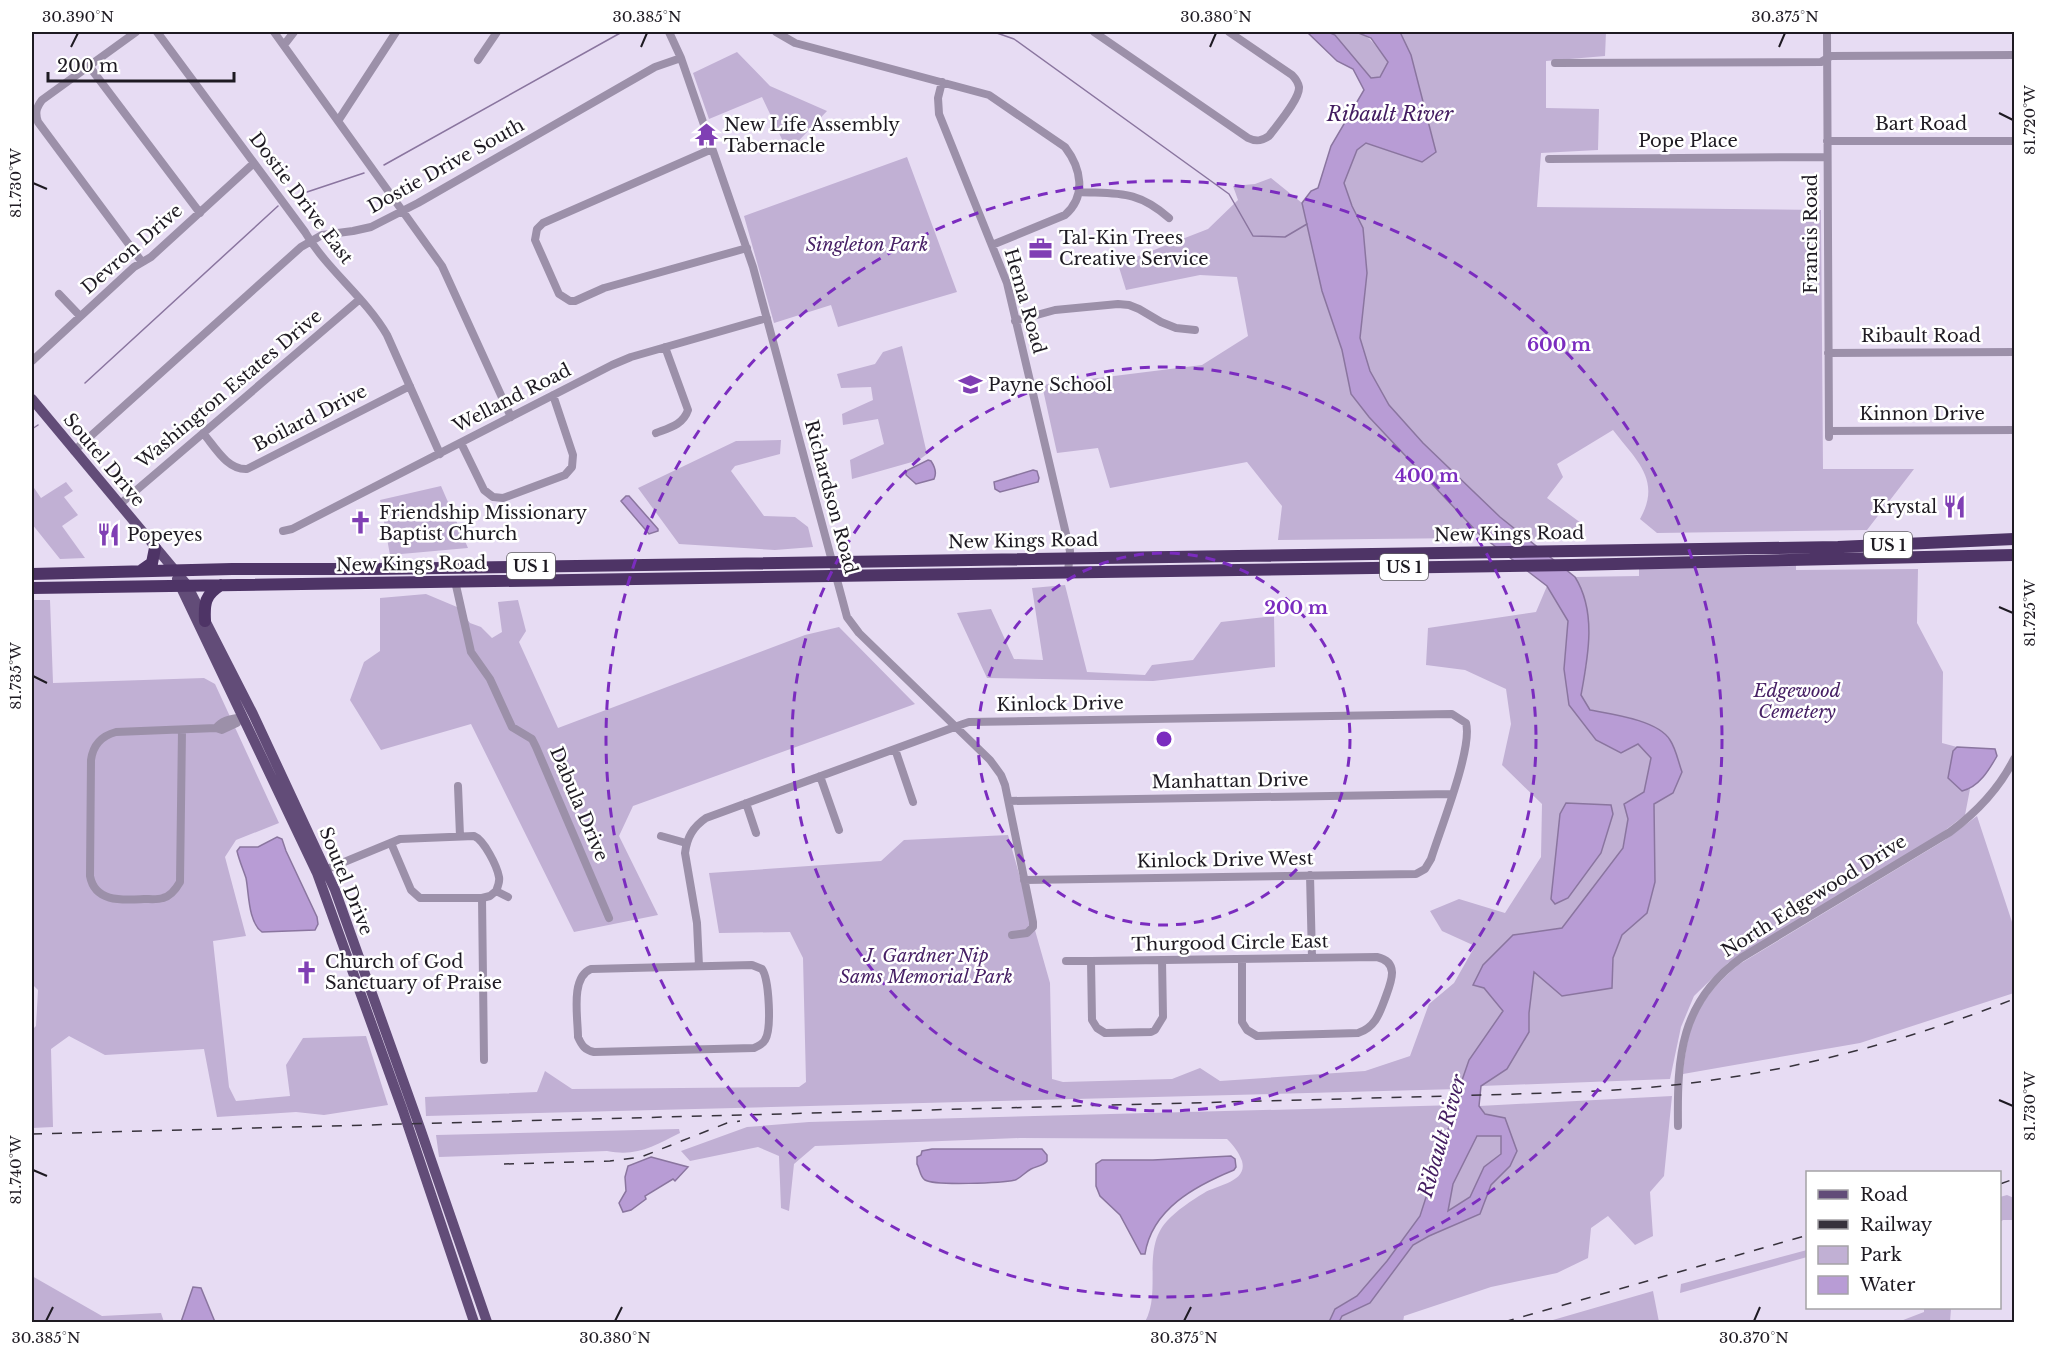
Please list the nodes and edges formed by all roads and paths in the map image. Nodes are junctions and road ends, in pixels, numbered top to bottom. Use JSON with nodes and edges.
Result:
{"nodes":[{"id":1,"x":136,"y":32,"type":"edge"},
{"id":2,"x":157,"y":32,"type":"edge"},
{"id":3,"x":274,"y":32,"type":"edge"},
{"id":4,"x":294,"y":32,"type":"edge"},
{"id":5,"x":396,"y":32,"type":"edge"},
{"id":6,"x":497,"y":32,"type":"edge"},
{"id":7,"x":669,"y":32,"type":"edge"},
{"id":8,"x":776,"y":32,"type":"edge"},
{"id":9,"x":1094,"y":32,"type":"edge"},
{"id":10,"x":1229,"y":32,"type":"edge"},
{"id":11,"x":1827,"y":32,"type":"edge"},
{"id":12,"x":284,"y":45,"type":"junction"},
{"id":13,"x":2014,"y":55,"type":"edge"},
{"id":14,"x":681,"y":58,"type":"junction"},
{"id":15,"x":1827,"y":59,"type":"junction"},
{"id":16,"x":478,"y":60,"type":"dead end"},
{"id":17,"x":1555,"y":63,"type":"dead end"},
{"id":18,"x":89,"y":66,"type":"junction"},
{"id":19,"x":942,"y":82,"type":"junction"},
{"id":20,"x":338,"y":121,"type":"junction"},
{"id":21,"x":1827,"y":141,"type":"junction"},
{"id":22,"x":2014,"y":141,"type":"edge"},
{"id":23,"x":712,"y":149,"type":"junction"},
{"id":24,"x":1827,"y":157,"type":"junction"},
{"id":25,"x":1550,"y":159,"type":"dead end"},
{"id":26,"x":254,"y":163,"type":"junction"},
{"id":27,"x":1079,"y":192,"type":"junction"},
{"id":28,"x":402,"y":211,"type":"junction"},
{"id":29,"x":200,"y":213,"type":"junction"},
{"id":30,"x":1169,"y":218,"type":"dead end"},
{"id":31,"x":310,"y":241,"type":"junction"},
{"id":32,"x":992,"y":245,"type":"junction"},
{"id":33,"x":747,"y":248,"type":"junction"},
{"id":34,"x":142,"y":262,"type":"junction"},
{"id":35,"x":59,"y":294,"type":"dead end"},
{"id":36,"x":360,"y":299,"type":"junction"},
{"id":37,"x":80,"y":316,"type":"junction"},
{"id":38,"x":767,"y":318,"type":"junction"},
{"id":39,"x":1016,"y":321,"type":"junction"},
{"id":40,"x":1195,"y":330,"type":"dead end"},
{"id":41,"x":665,"y":347,"type":"junction"},
{"id":42,"x":2014,"y":352,"type":"edge"},
{"id":43,"x":1828,"y":353,"type":"junction"},
{"id":44,"x":32,"y":360,"type":"edge"},
{"id":45,"x":410,"y":386,"type":"junction"},
{"id":46,"x":553,"y":395,"type":"junction"},
{"id":47,"x":32,"y":399,"type":"edge"},
{"id":48,"x":511,"y":417,"type":"junction"},
{"id":49,"x":2014,"y":430,"type":"edge"},
{"id":50,"x":203,"y":433,"type":"junction"},
{"id":51,"x":656,"y":433,"type":"dead end"},
{"id":52,"x":1829,"y":434,"type":"joint"},
{"id":53,"x":461,"y":443,"type":"junction"},
{"id":54,"x":74,"y":451,"type":"junction"},
{"id":55,"x":440,"y":454,"type":"junction"},
{"id":56,"x":119,"y":505,"type":"junction"},
{"id":57,"x":283,"y":531,"type":"dead end"},
{"id":58,"x":2014,"y":539,"type":"edge"},
{"id":59,"x":155,"y":548,"type":"junction"},
{"id":60,"x":2014,"y":555,"type":"edge"},
{"id":61,"x":1686,"y":556,"type":"junction"},
{"id":62,"x":1069,"y":559,"type":"junction"},
{"id":63,"x":831,"y":562,"type":"junction"},
{"id":64,"x":1264,"y":563,"type":"junction"},
{"id":65,"x":615,"y":565,"type":"junction"},
{"id":66,"x":373,"y":569,"type":"junction"},
{"id":67,"x":142,"y":570,"type":"junction"},
{"id":68,"x":174,"y":570,"type":"junction"},
{"id":69,"x":1068,"y":572,"type":"junction"},
{"id":70,"x":32,"y":574,"type":"edge"},
{"id":71,"x":834,"y":576,"type":"junction"},
{"id":72,"x":615,"y":579,"type":"junction"},
{"id":73,"x":455,"y":581,"type":"junction"},
{"id":74,"x":375,"y":582,"type":"junction"},
{"id":75,"x":183,"y":585,"type":"junction"},
{"id":76,"x":221,"y":585,"type":"junction"},
{"id":77,"x":32,"y":588,"type":"edge"},
{"id":78,"x":205,"y":621,"type":"junction"},
{"id":79,"x":245,"y":716,"type":"junction"},
{"id":80,"x":956,"y":727,"type":"junction"},
{"id":81,"x":182,"y":730,"type":"junction"},
{"id":82,"x":895,"y":749,"type":"junction"},
{"id":83,"x":2014,"y":759,"type":"edge"},
{"id":84,"x":820,"y":776,"type":"junction"},
{"id":85,"x":458,"y":786,"type":"dead end"},
{"id":86,"x":1452,"y":794,"type":"junction"},
{"id":87,"x":1009,"y":801,"type":"junction"},
{"id":88,"x":913,"y":802,"type":"dead end"},
{"id":89,"x":746,"y":803,"type":"junction"},
{"id":90,"x":839,"y":830,"type":"dead end"},
{"id":91,"x":756,"y":833,"type":"dead end"},
{"id":92,"x":460,"y":836,"type":"junction"},
{"id":93,"x":661,"y":836,"type":"dead end"},
{"id":94,"x":391,"y":843,"type":"junction"},
{"id":95,"x":686,"y":843,"type":"junction"},
{"id":96,"x":322,"y":871,"type":"junction"},
{"id":97,"x":1310,"y":875,"type":"junction"},
{"id":98,"x":1024,"y":880,"type":"junction"},
{"id":99,"x":496,"y":891,"type":"junction"},
{"id":100,"x":508,"y":897,"type":"dead end"},
{"id":101,"x":482,"y":898,"type":"junction"},
{"id":102,"x":609,"y":918,"type":"dead end"},
{"id":103,"x":1012,"y":935,"type":"dead end"},
{"id":104,"x":1312,"y":958,"type":"junction"},
{"id":105,"x":1242,"y":959,"type":"junction"},
{"id":106,"x":1162,"y":960,"type":"junction"},
{"id":107,"x":1066,"y":961,"type":"dead end"},
{"id":108,"x":1091,"y":961,"type":"junction"},
{"id":109,"x":699,"y":966,"type":"junction"},
{"id":110,"x":484,"y":1060,"type":"dead end"},
{"id":111,"x":1678,"y":1126,"type":"dead end"},
{"id":112,"x":474,"y":1323,"type":"edge"},
{"id":113,"x":487,"y":1323,"type":"edge"}],
"edges":[{"from":1,"to":18,"type":"street"},
{"from":2,"to":26,"type":"street","name":"Dostie Drive East"},
{"from":3,"to":12,"type":"street"},
{"from":4,"to":12,"type":"street"},
{"from":5,"to":20,"type":"street"},
{"from":6,"to":16,"type":"street"},
{"from":7,"to":14,"type":"street","name":"Richardson Road"},
{"from":8,"to":19,"type":"street"},
{"from":9,"to":10,"type":"street"},
{"from":11,"to":15,"type":"street","name":"Francis Road"},
{"from":12,"to":20,"type":"street"},
{"from":13,"to":15,"type":"street"},
{"from":14,"to":23,"type":"street","name":"Richardson Road"},
{"from":14,"to":28,"type":"street","name":"Dostie Drive South"},
{"from":15,"to":17,"type":"street"},
{"from":15,"to":21,"type":"street","name":"Francis Road"},
{"from":18,"to":29,"type":"street"},
{"from":18,"to":34,"type":"street"},
{"from":19,"to":27,"type":"street"},
{"from":19,"to":32,"type":"street","name":"Hema Road"},
{"from":20,"to":28,"type":"street"},
{"from":21,"to":22,"type":"street","name":"Bart Road"},
{"from":21,"to":24,"type":"street","name":"Francis Road"},
{"from":23,"to":33,"type":"street","name":"Richardson Road"},
{"from":23,"to":33,"type":"street"},
{"from":24,"to":25,"type":"street","name":"Pope Place"},
{"from":24,"to":43,"type":"street","name":"Francis Road"},
{"from":26,"to":29,"type":"street","name":"Devron Drive"},
{"from":26,"to":31,"type":"street","name":"Dostie Drive East"},
{"from":27,"to":30,"type":"street"},
{"from":27,"to":32,"type":"street"},
{"from":28,"to":31,"type":"street","name":"Dostie Drive South"},
{"from":28,"to":48,"type":"street"},
{"from":29,"to":34,"type":"street","name":"Devron Drive"},
{"from":31,"to":36,"type":"street","name":"Dostie Drive East"},
{"from":31,"to":54,"type":"street","name":"Dostie Drive South"},
{"from":32,"to":39,"type":"street","name":"Hema Road"},
{"from":33,"to":38,"type":"street","name":"Richardson Road"},
{"from":34,"to":37,"type":"street","name":"Devron Drive"},
{"from":35,"to":37,"type":"street"},
{"from":36,"to":45,"type":"street","name":"Dostie Drive East"},
{"from":36,"to":50,"type":"street","name":"Washington Estates Drive"},
{"from":37,"to":44,"type":"street","name":"Devron Drive"},
{"from":38,"to":41,"type":"street","name":"Welland Road"},
{"from":38,"to":63,"type":"street","name":"Richardson Road"},
{"from":39,"to":40,"type":"street"},
{"from":39,"to":62,"type":"street","name":"Hema Road"},
{"from":41,"to":46,"type":"street","name":"Welland Road"},
{"from":41,"to":51,"type":"street"},
{"from":42,"to":43,"type":"street","name":"Ribault Road"},
{"from":43,"to":52,"type":"street","name":"Francis Road"},
{"from":45,"to":50,"type":"street","name":"Boilard Drive"},
{"from":45,"to":55,"type":"street","name":"Dostie Drive East"},
{"from":46,"to":48,"type":"street","name":"Welland Road"},
{"from":46,"to":53,"type":"street"},
{"from":47,"to":54,"type":"main road","name":"Soutel Drive"},
{"from":48,"to":53,"type":"street","name":"Welland Road"},
{"from":49,"to":52,"type":"street","name":"Kinnon Drive"},
{"from":50,"to":56,"type":"street","name":"Washington Estates Drive"},
{"from":53,"to":55,"type":"street","name":"Welland Road"},
{"from":54,"to":56,"type":"main road","name":"Soutel Drive"},
{"from":55,"to":57,"type":"street","name":"Welland Road"},
{"from":56,"to":59,"type":"main road","name":"Soutel Drive"},
{"from":58,"to":61,"type":"highway","name":"New Kings Road","number":"US 1"},
{"from":59,"to":67,"type":"highway"},
{"from":59,"to":68,"type":"main road","name":"Soutel Drive"},
{"from":60,"to":61,"type":"highway","name":"New Kings Road","number":"US 1"},
{"from":61,"to":64,"type":"highway","name":"New Kings Road","number":"US 1"},
{"from":61,"to":64,"type":"highway","name":"New Kings Road","number":"US 1"},
{"from":62,"to":63,"type":"highway","name":"New Kings Road","number":"US 1"},
{"from":62,"to":64,"type":"highway","name":"New Kings Road","number":"US 1"},
{"from":62,"to":69,"type":"street","name":"Hema Road"},
{"from":63,"to":65,"type":"highway","name":"New Kings Road","number":"US 1"},
{"from":63,"to":71,"type":"street","name":"Richardson Road"},
{"from":64,"to":69,"type":"highway","name":"New Kings Road","number":"US 1"},
{"from":65,"to":66,"type":"highway","name":"New Kings Road","number":"US 1"},
{"from":65,"to":72,"type":"street"},
{"from":66,"to":68,"type":"highway","name":"New Kings Road","number":"US 1"},
{"from":66,"to":74,"type":"street"},
{"from":67,"to":68,"type":"highway","name":"New Kings Road","number":"US 1"},
{"from":67,"to":70,"type":"highway","name":"New Kings Road","number":"US 1"},
{"from":68,"to":75,"type":"main road","name":"Soutel Drive"},
{"from":69,"to":71,"type":"highway","name":"New Kings Road","number":"US 1"},
{"from":71,"to":72,"type":"highway","name":"New Kings Road","number":"US 1"},
{"from":71,"to":80,"type":"street","name":"Richardson Road"},
{"from":72,"to":73,"type":"highway","name":"New Kings Road","number":"US 1"},
{"from":73,"to":74,"type":"highway","name":"New Kings Road","number":"US 1"},
{"from":73,"to":102,"type":"street","name":"Dabula Drive"},
{"from":74,"to":76,"type":"highway","name":"New Kings Road","number":"US 1"},
{"from":75,"to":76,"type":"highway","name":"New Kings Road","number":"US 1"},
{"from":75,"to":77,"type":"highway","name":"New Kings Road","number":"US 1"},
{"from":75,"to":78,"type":"main road","name":"Soutel Drive"},
{"from":75,"to":79,"type":"main road","name":"Soutel Drive"},
{"from":76,"to":78,"type":"highway"},
{"from":78,"to":79,"type":"main road","name":"Soutel Drive"},
{"from":79,"to":81,"type":"street"},
{"from":79,"to":96,"type":"main road","name":"Soutel Drive"},
{"from":80,"to":82,"type":"street","name":"Kinlock Drive"},
{"from":80,"to":86,"type":"street","name":"Kinlock Drive"},
{"from":80,"to":87,"type":"street","name":"Richardson Road"},
{"from":81,"to":81,"type":"street"},
{"from":82,"to":84,"type":"street","name":"Kinlock Drive"},
{"from":82,"to":88,"type":"street"},
{"from":83,"to":111,"type":"street","name":"North Edgewood Drive"},
{"from":84,"to":89,"type":"street","name":"Kinlock Drive"},
{"from":84,"to":90,"type":"street"},
{"from":85,"to":92,"type":"street"},
{"from":86,"to":87,"type":"street","name":"Manhattan Drive"},
{"from":86,"to":97,"type":"street","name":"Kinlock Drive West"},
{"from":87,"to":98,"type":"street","name":"Richardson Road"},
{"from":89,"to":91,"type":"street"},
{"from":89,"to":95,"type":"street","name":"Kinlock Drive"},
{"from":92,"to":94,"type":"street"},
{"from":92,"to":99,"type":"street"},
{"from":93,"to":95,"type":"street"},
{"from":94,"to":96,"type":"street"},
{"from":94,"to":101,"type":"street"},
{"from":95,"to":109,"type":"street"},
{"from":96,"to":112,"type":"main road","name":"Soutel Drive"},
{"from":96,"to":113,"type":"main road","name":"Soutel Drive"},
{"from":97,"to":98,"type":"street","name":"Kinlock Drive West"},
{"from":97,"to":104,"type":"street"},
{"from":98,"to":103,"type":"street","name":"Richardson Road"},
{"from":99,"to":100,"type":"street"},
{"from":99,"to":101,"type":"street"},
{"from":101,"to":110,"type":"street"},
{"from":104,"to":105,"type":"street","name":"Thurgood Circle East"},
{"from":104,"to":105,"type":"street","name":"Thurgood Circle East"},
{"from":105,"to":106,"type":"street","name":"Thurgood Circle East"},
{"from":106,"to":108,"type":"street","name":"Thurgood Circle East"},
{"from":106,"to":108,"type":"street"},
{"from":107,"to":108,"type":"street","name":"Thurgood Circle East"},
{"from":109,"to":109,"type":"street"}]}
